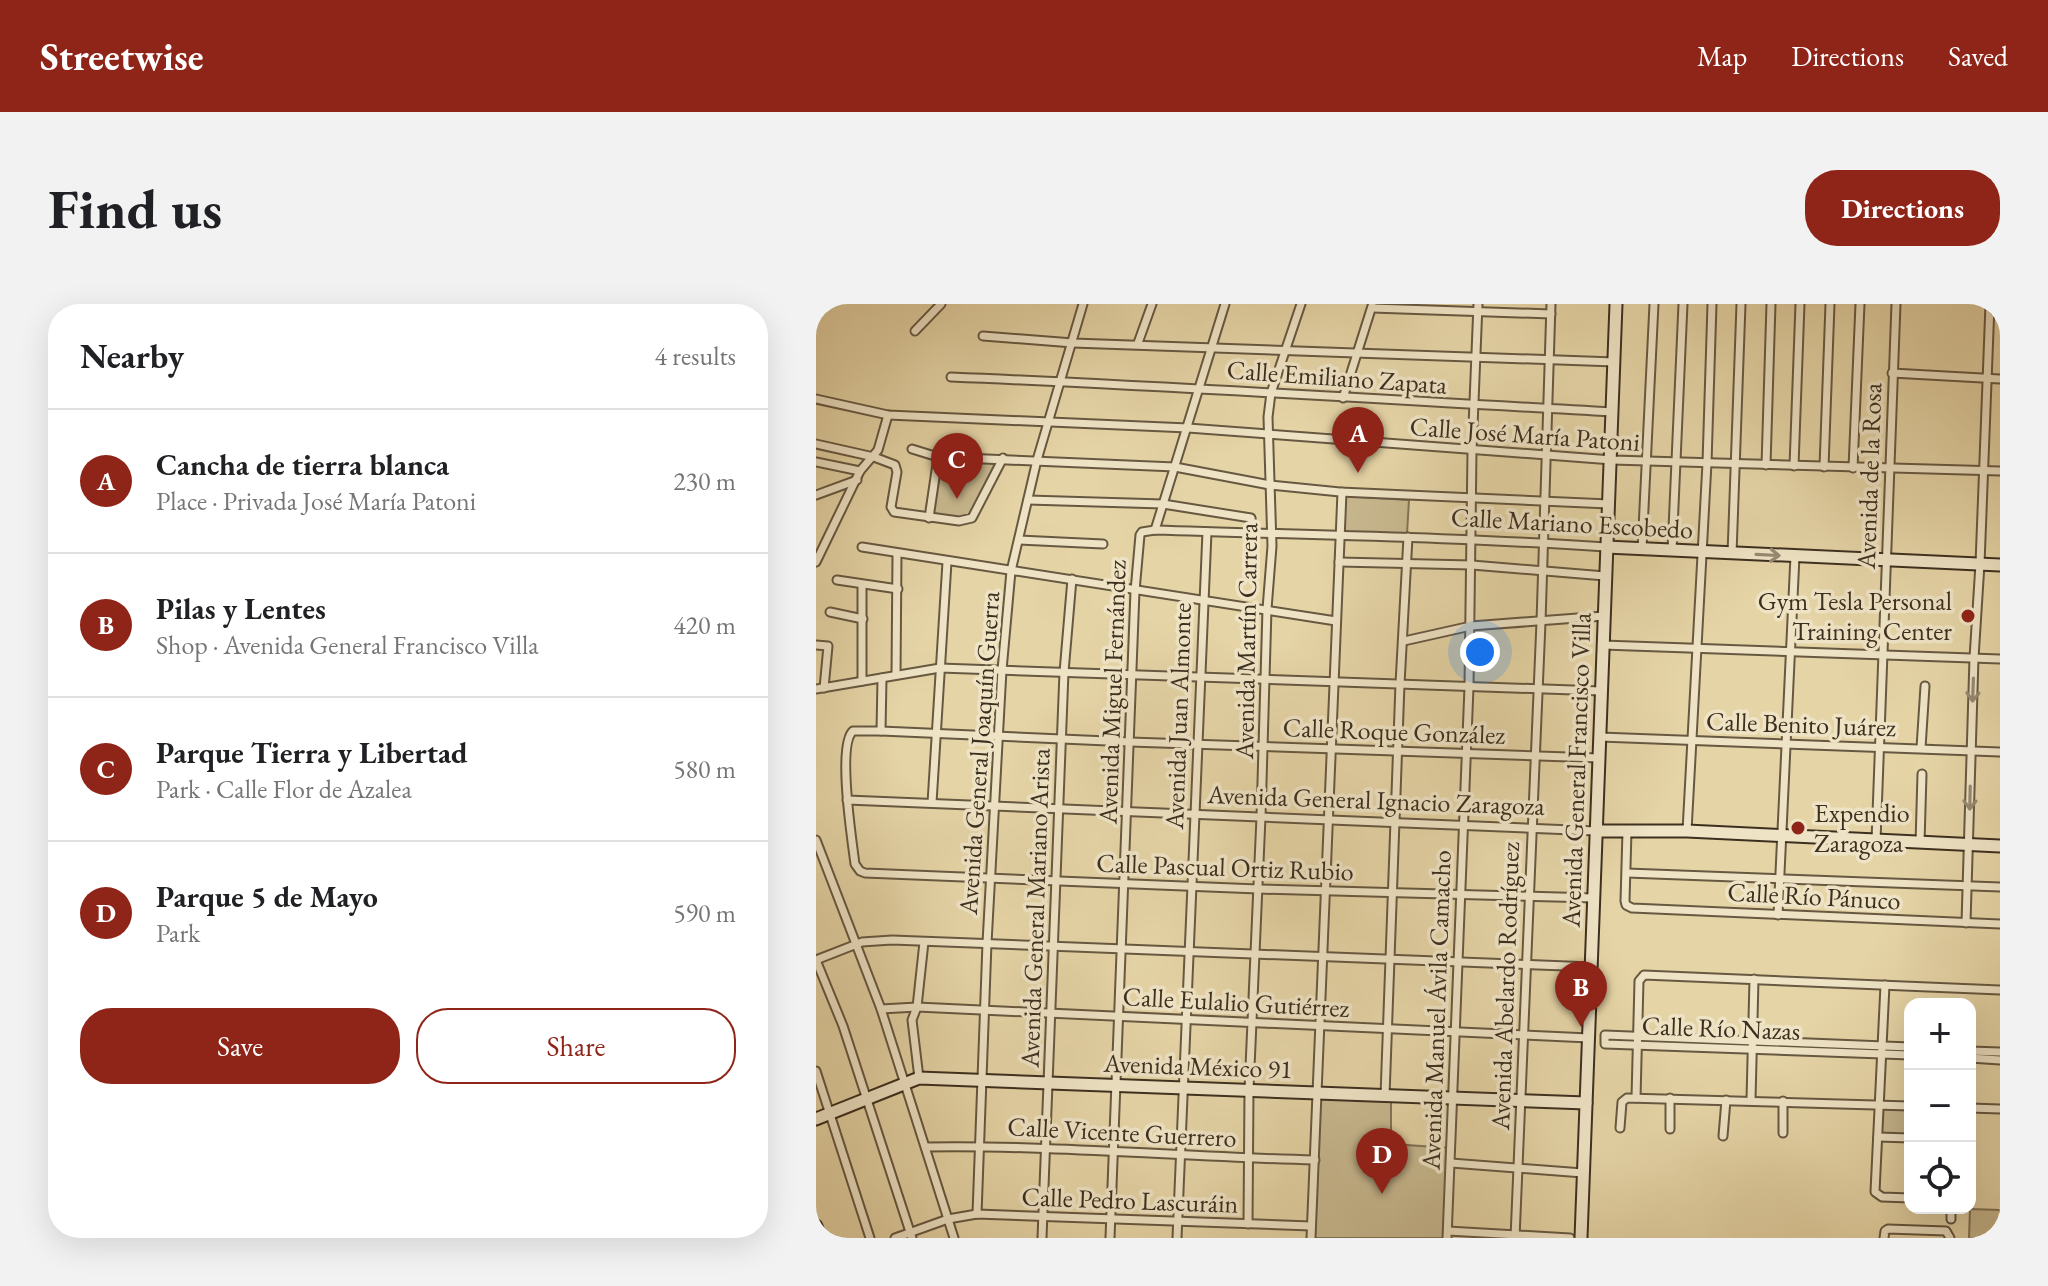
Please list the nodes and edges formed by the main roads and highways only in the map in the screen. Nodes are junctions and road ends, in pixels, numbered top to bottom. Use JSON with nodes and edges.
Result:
{"nodes":[{"id":1,"x":1616,"y":304,"type":"edge"},
{"id":2,"x":1606,"y":547,"type":"junction"},
{"id":3,"x":2000,"y":565,"type":"edge"},
{"id":4,"x":1596,"y":831,"type":"junction"},
{"id":5,"x":2000,"y":846,"type":"edge"},
{"id":6,"x":1586,"y":1103,"type":"junction"},
{"id":7,"x":816,"y":1119,"type":"edge"},
{"id":8,"x":816,"y":1226,"type":"edge"},
{"id":9,"x":820,"y":1238,"type":"edge"},
{"id":10,"x":1581,"y":1238,"type":"edge"}],
"edges":[{"from":1,"to":2,"type":"main road","name":"Avenida General Francisco Villa"},
{"from":2,"to":3,"type":"main road","name":"Calle Mariano Escobedo","one_way":true},
{"from":2,"to":4,"type":"main road","name":"Avenida General Francisco Villa"},
{"from":4,"to":5,"type":"main road","name":"Avenida General Ignacio Zaragoza"},
{"from":4,"to":6,"type":"main road","name":"Avenida General Francisco Villa"},
{"from":6,"to":7,"type":"main road","name":"Avenida México 91"},
{"from":6,"to":10,"type":"main road","name":"Avenida General Francisco Villa"},
{"from":8,"to":9,"type":"main road"}]}
